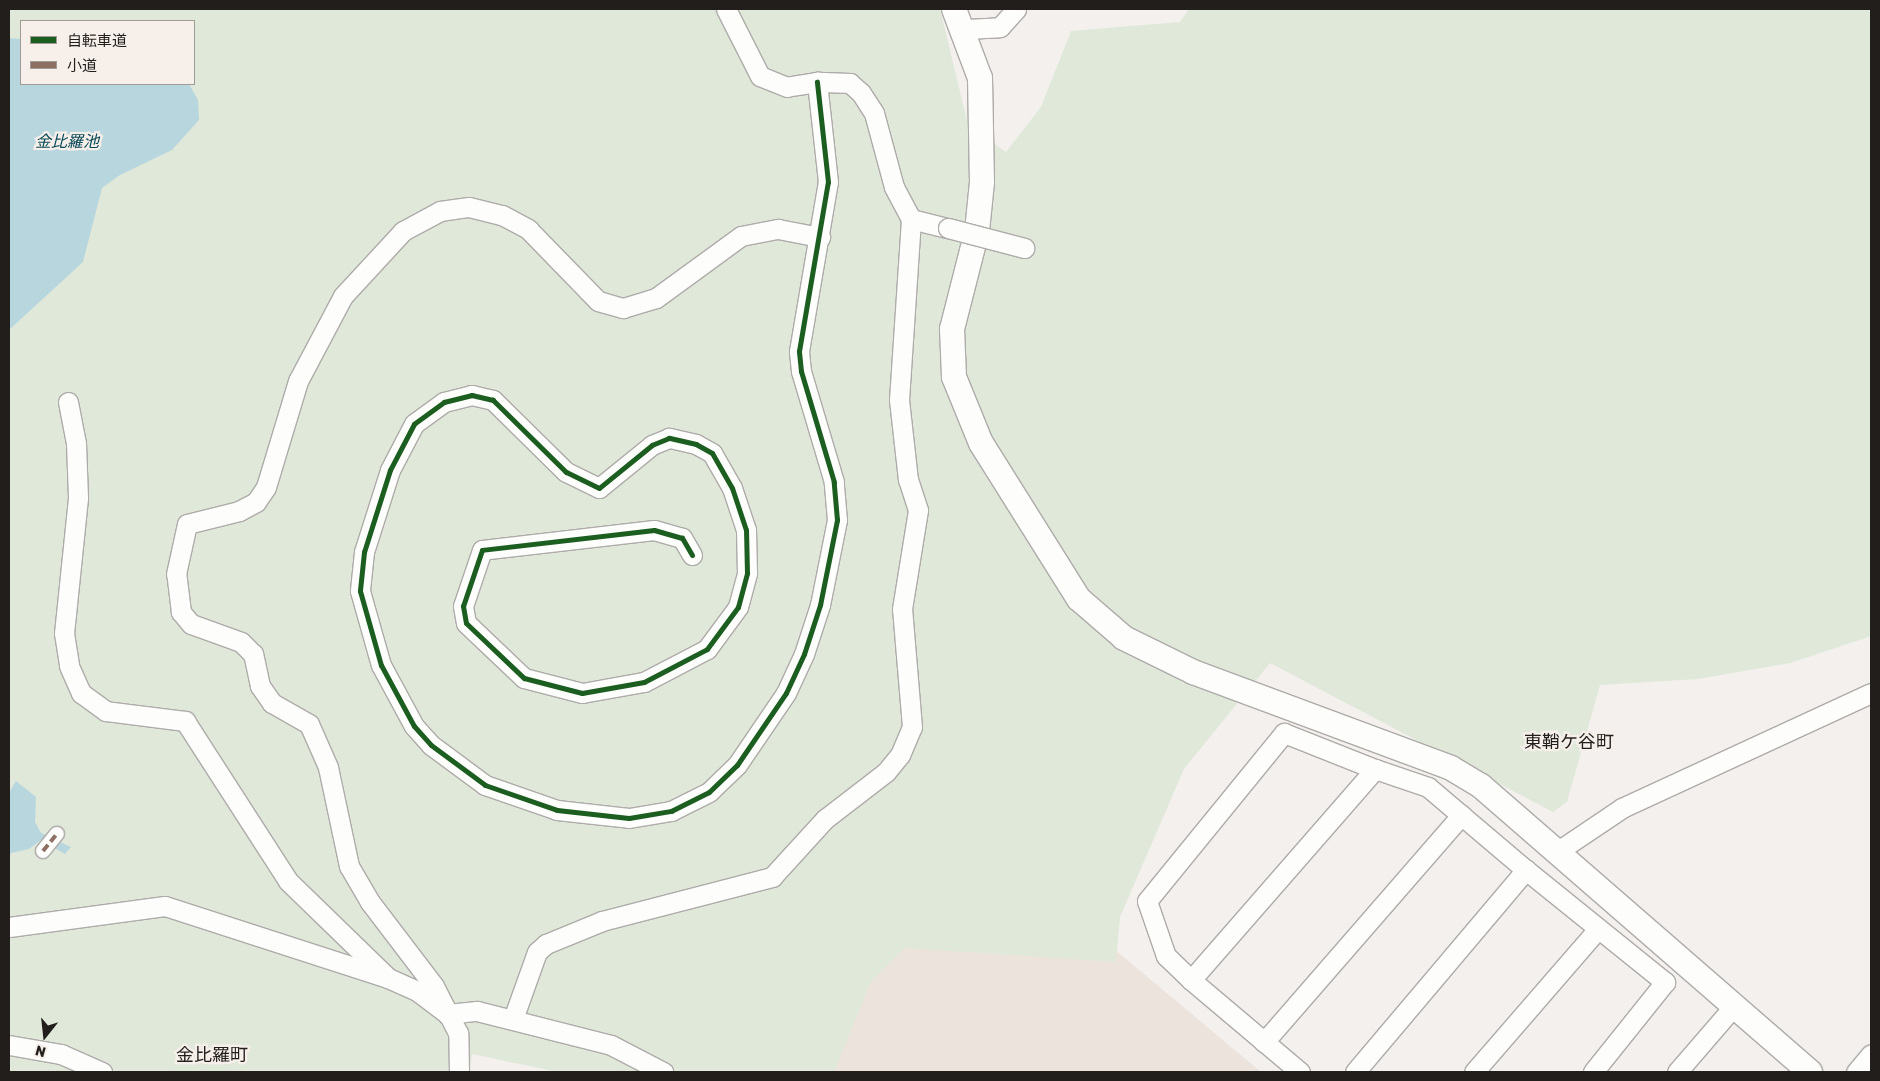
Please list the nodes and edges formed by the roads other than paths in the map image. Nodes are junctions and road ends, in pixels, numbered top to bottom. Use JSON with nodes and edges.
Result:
{"nodes":[{"id":1,"x":726,"y":9,"type":"edge"},
{"id":2,"x":1016,"y":9,"type":"edge"},
{"id":3,"x":960,"y":19,"type":"edge"},
{"id":4,"x":817,"y":82,"type":"junction"},
{"id":5,"x":911,"y":219,"type":"junction"},
{"id":6,"x":820,"y":237,"type":"junction"},
{"id":7,"x":1024,"y":248,"type":"dead end"},
{"id":8,"x":68,"y":402,"type":"dead end"},
{"id":9,"x":692,"y":555,"type":"dead end"},
{"id":10,"x":1871,"y":693,"type":"edge"},
{"id":11,"x":1375,"y":769,"type":"junction"},
{"id":12,"x":1461,"y":815,"type":"junction"},
{"id":13,"x":57,"y":834,"type":"dead end"},
{"id":14,"x":43,"y":851,"type":"dead end"},
{"id":15,"x":1558,"y":851,"type":"junction"},
{"id":16,"x":1526,"y":870,"type":"junction"},
{"id":17,"x":9,"y":927,"type":"edge"},
{"id":18,"x":1598,"y":929,"type":"junction"},
{"id":19,"x":388,"y":978,"type":"junction"},
{"id":20,"x":1191,"y":980,"type":"junction"},
{"id":21,"x":1734,"y":1006,"type":"junction"},
{"id":22,"x":447,"y":1014,"type":"junction"},
{"id":23,"x":513,"y":1019,"type":"junction"},
{"id":24,"x":1264,"y":1042,"type":"junction"},
{"id":25,"x":9,"y":1045,"type":"edge"},
{"id":26,"x":1871,"y":1054,"type":"edge"},
{"id":27,"x":102,"y":1072,"type":"edge"},
{"id":28,"x":459,"y":1072,"type":"edge"},
{"id":29,"x":663,"y":1072,"type":"edge"},
{"id":30,"x":1300,"y":1072,"type":"edge"},
{"id":31,"x":1355,"y":1072,"type":"edge"},
{"id":32,"x":1474,"y":1072,"type":"edge"},
{"id":33,"x":1594,"y":1072,"type":"edge"},
{"id":34,"x":1677,"y":1072,"type":"edge"},
{"id":35,"x":1810,"y":1072,"type":"edge"},
{"id":36,"x":1856,"y":1072,"type":"edge"}],
"edges":[{"from":1,"to":4,"type":"street"},
{"from":2,"to":3,"type":"street"},
{"from":3,"to":15,"type":"street"},
{"from":4,"to":5,"type":"street"},
{"from":4,"to":6,"type":"street"},
{"from":5,"to":7,"type":"street","bridge":true},
{"from":5,"to":23,"type":"street"},
{"from":6,"to":9,"type":"street"},
{"from":6,"to":22,"type":"street"},
{"from":8,"to":19,"type":"street"},
{"from":10,"to":15,"type":"street"},
{"from":11,"to":12,"type":"street"},
{"from":11,"to":20,"type":"street"},
{"from":11,"to":20,"type":"street"},
{"from":12,"to":16,"type":"street"},
{"from":12,"to":24,"type":"street"},
{"from":13,"to":14,"type":"street"},
{"from":15,"to":21,"type":"street"},
{"from":16,"to":18,"type":"street"},
{"from":16,"to":31,"type":"street"},
{"from":17,"to":19,"type":"street"},
{"from":18,"to":32,"type":"street"},
{"from":18,"to":33,"type":"street"},
{"from":19,"to":22,"type":"street"},
{"from":20,"to":24,"type":"street"},
{"from":21,"to":34,"type":"street"},
{"from":21,"to":35,"type":"street"},
{"from":22,"to":23,"type":"street"},
{"from":22,"to":28,"type":"street"},
{"from":23,"to":29,"type":"street"},
{"from":24,"to":30,"type":"street"},
{"from":25,"to":27,"type":"street"},
{"from":26,"to":36,"type":"street"}]}
